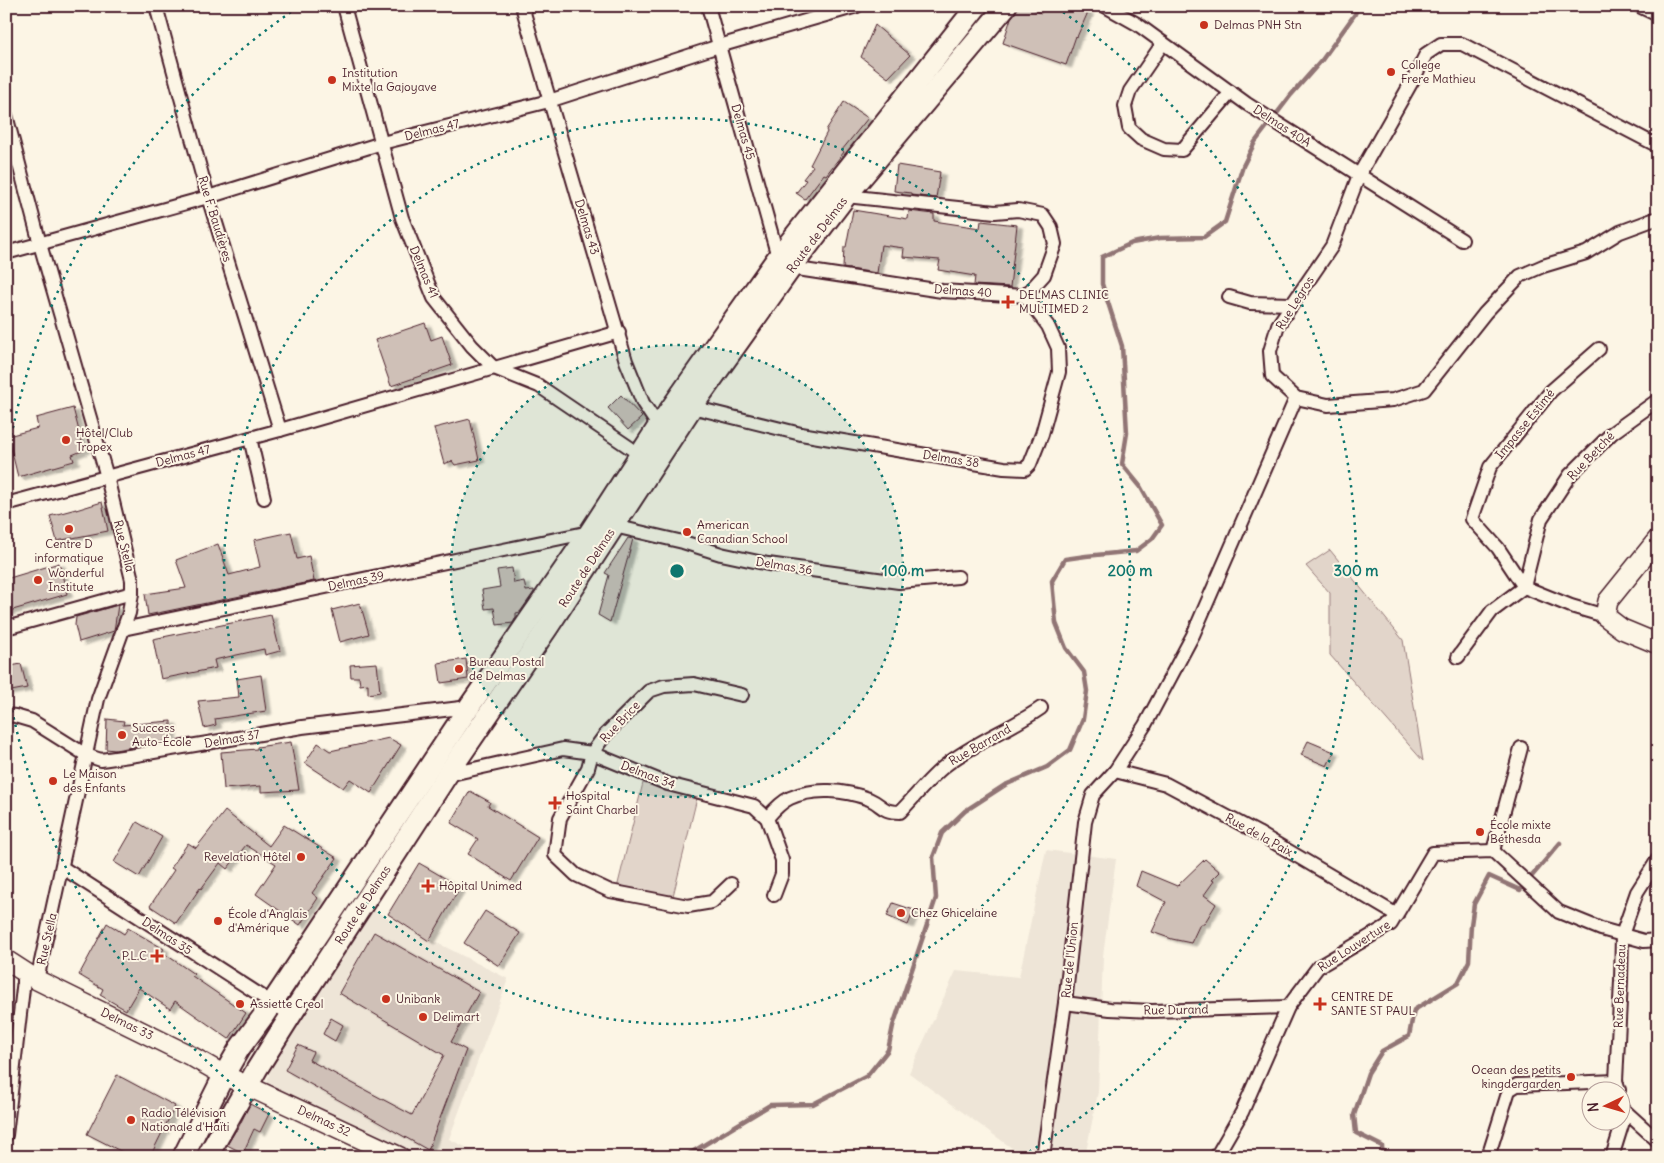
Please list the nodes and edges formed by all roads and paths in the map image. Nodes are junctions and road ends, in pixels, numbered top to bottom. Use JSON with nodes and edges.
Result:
{"nodes":[{"id":1,"x":156,"y":6,"type":"edge"},
{"id":2,"x":344,"y":6,"type":"edge"},
{"id":3,"x":522,"y":6,"type":"edge"},
{"id":4,"x":708,"y":6,"type":"edge"},
{"id":5,"x":858,"y":6,"type":"edge"},
{"id":6,"x":977,"y":6,"type":"edge"},
{"id":7,"x":1006,"y":6,"type":"edge"},
{"id":8,"x":1105,"y":6,"type":"edge"},
{"id":9,"x":1164,"y":43,"type":"junction"},
{"id":10,"x":719,"y":46,"type":"junction"},
{"id":11,"x":1231,"y":92,"type":"junction"},
{"id":12,"x":549,"y":101,"type":"junction"},
{"id":13,"x":6,"y":115,"type":"edge"},
{"id":14,"x":382,"y":143,"type":"junction"},
{"id":15,"x":1658,"y":146,"type":"edge"},
{"id":16,"x":1359,"y":175,"type":"junction"},
{"id":17,"x":846,"y":196,"type":"junction"},
{"id":18,"x":208,"y":197,"type":"junction"},
{"id":19,"x":1658,"y":218,"type":"edge"},
{"id":20,"x":1462,"y":240,"type":"dead end"},
{"id":21,"x":40,"y":244,"type":"junction"},
{"id":22,"x":6,"y":253,"type":"edge"},
{"id":23,"x":785,"y":263,"type":"junction"},
{"id":24,"x":1026,"y":296,"type":"junction"},
{"id":25,"x":1229,"y":297,"type":"dead end"},
{"id":26,"x":1292,"y":304,"type":"junction"},
{"id":27,"x":618,"y":332,"type":"junction"},
{"id":28,"x":1599,"y":350,"type":"dead end"},
{"id":29,"x":494,"y":368,"type":"junction"},
{"id":30,"x":1296,"y":398,"type":"junction"},
{"id":31,"x":1658,"y":400,"type":"edge"},
{"id":32,"x":692,"y":407,"type":"junction"},
{"id":33,"x":280,"y":430,"type":"junction"},
{"id":34,"x":664,"y":433,"type":"junction"},
{"id":35,"x":250,"y":438,"type":"junction"},
{"id":36,"x":647,"y":460,"type":"junction"},
{"id":37,"x":107,"y":477,"type":"junction"},
{"id":38,"x":264,"y":498,"type":"dead end"},
{"id":39,"x":6,"y":504,"type":"edge"},
{"id":40,"x":614,"y":526,"type":"junction"},
{"id":41,"x":590,"y":532,"type":"junction"},
{"id":42,"x":1658,"y":539,"type":"edge"},
{"id":43,"x":958,"y":577,"type":"dead end"},
{"id":44,"x":1524,"y":587,"type":"junction"},
{"id":45,"x":132,"y":594,"type":"junction"},
{"id":46,"x":1605,"y":616,"type":"junction"},
{"id":47,"x":6,"y":628,"type":"edge"},
{"id":48,"x":123,"y":629,"type":"junction"},
{"id":49,"x":1658,"y":644,"type":"edge"},
{"id":50,"x":1458,"y":657,"type":"dead end"},
{"id":51,"x":742,"y":695,"type":"dead end"},
{"id":52,"x":469,"y":707,"type":"junction"},
{"id":53,"x":1041,"y":708,"type":"dead end"},
{"id":54,"x":6,"y":714,"type":"edge"},
{"id":55,"x":486,"y":720,"type":"junction"},
{"id":56,"x":1520,"y":748,"type":"dead end"},
{"id":57,"x":592,"y":753,"type":"junction"},
{"id":58,"x":86,"y":755,"type":"junction"},
{"id":59,"x":1115,"y":771,"type":"junction"},
{"id":60,"x":447,"y":775,"type":"junction"},
{"id":61,"x":767,"y":818,"type":"junction"},
{"id":62,"x":1493,"y":851,"type":"junction"},
{"id":63,"x":1658,"y":859,"type":"edge"},
{"id":64,"x":62,"y":868,"type":"junction"},
{"id":65,"x":732,"y":884,"type":"dead end"},
{"id":66,"x":774,"y":895,"type":"dead end"},
{"id":67,"x":1397,"y":915,"type":"junction"},
{"id":68,"x":1622,"y":934,"type":"junction"},
{"id":69,"x":1658,"y":940,"type":"edge"},
{"id":70,"x":6,"y":960,"type":"edge"},
{"id":71,"x":31,"y":975,"type":"junction"},
{"id":72,"x":272,"y":1003,"type":"junction"},
{"id":73,"x":1065,"y":1003,"type":"junction"},
{"id":74,"x":1288,"y":1007,"type":"junction"},
{"id":75,"x":291,"y":1015,"type":"junction"},
{"id":76,"x":240,"y":1049,"type":"junction"},
{"id":77,"x":192,"y":1056,"type":"junction"},
{"id":78,"x":224,"y":1075,"type":"junction"},
{"id":79,"x":252,"y":1077,"type":"junction"},
{"id":80,"x":1618,"y":1080,"type":"edge"},
{"id":81,"x":1582,"y":1086,"type":"edge"},
{"id":82,"x":279,"y":1100,"type":"junction"},
{"id":83,"x":236,"y":1107,"type":"junction"},
{"id":84,"x":1632,"y":1117,"type":"edge"},
{"id":85,"x":1620,"y":1130,"type":"edge"},
{"id":86,"x":6,"y":1135,"type":"edge"},
{"id":87,"x":1658,"y":1141,"type":"edge"},
{"id":88,"x":183,"y":1157,"type":"edge"},
{"id":89,"x":207,"y":1157,"type":"edge"},
{"id":90,"x":400,"y":1157,"type":"edge"},
{"id":91,"x":1042,"y":1157,"type":"edge"},
{"id":92,"x":1216,"y":1157,"type":"edge"},
{"id":93,"x":1488,"y":1157,"type":"edge"},
{"id":94,"x":1612,"y":1157,"type":"edge"}],
"edges":[{"from":1,"to":18,"type":"street","name":"Rue F. Baudières"},
{"from":2,"to":14,"type":"street","name":"Delmas 41"},
{"from":3,"to":12,"type":"street","name":"Delmas 43"},
{"from":4,"to":10,"type":"street","name":"Delmas 45"},
{"from":5,"to":10,"type":"street","name":"Delmas 47"},
{"from":6,"to":23,"type":"main road","name":"Route de Delmas"},
{"from":7,"to":17,"type":"main road","name":"Route de Delmas"},
{"from":8,"to":9,"type":"street","name":"Delmas 40A"},
{"from":9,"to":11,"type":"street","name":"Delmas 40A"},
{"from":9,"to":11,"type":"street"},
{"from":10,"to":12,"type":"street","name":"Delmas 47"},
{"from":10,"to":23,"type":"street","name":"Delmas 45"},
{"from":11,"to":16,"type":"street","name":"Delmas 40A"},
{"from":12,"to":14,"type":"street","name":"Delmas 47"},
{"from":12,"to":27,"type":"street","name":"Delmas 43"},
{"from":13,"to":21,"type":"street","name":"Rue Stella"},
{"from":14,"to":18,"type":"street","name":"Delmas 47"},
{"from":14,"to":29,"type":"street","name":"Delmas 41"},
{"from":15,"to":16,"type":"street","name":"Rue Legros"},
{"from":16,"to":20,"type":"street","name":"Delmas 40A"},
{"from":16,"to":26,"type":"street","name":"Rue Legros"},
{"from":17,"to":23,"type":"main road","name":"Route de Delmas"},
{"from":17,"to":24,"type":"street"},
{"from":18,"to":21,"type":"street","name":"Delmas 47"},
{"from":18,"to":33,"type":"street","name":"Rue F. Baudières"},
{"from":19,"to":30,"type":"street"},
{"from":21,"to":22,"type":"street","name":"Delmas 47"},
{"from":21,"to":37,"type":"street","name":"Rue Stella"},
{"from":23,"to":24,"type":"street","name":"Delmas 40"},
{"from":23,"to":32,"type":"main road","name":"Route de Delmas"},
{"from":23,"to":34,"type":"main road","name":"Route de Delmas"},
{"from":24,"to":32,"type":"street","name":"Delmas 38"},
{"from":25,"to":26,"type":"street"},
{"from":26,"to":30,"type":"street","name":"Rue Legros"},
{"from":27,"to":29,"type":"street","name":"Delmas 47"},
{"from":27,"to":34,"type":"street","name":"Delmas 43"},
{"from":28,"to":44,"type":"street","name":"Impasse Estimé"},
{"from":29,"to":33,"type":"street","name":"Delmas 47"},
{"from":29,"to":36,"type":"street","name":"Delmas 41"},
{"from":30,"to":59,"type":"street","name":"Rue de l'Union"},
{"from":31,"to":44,"type":"street","name":"Rue Betché"},
{"from":32,"to":34,"type":"main road","name":"Route de Delmas"},
{"from":33,"to":35,"type":"street","name":"Delmas 47"},
{"from":34,"to":36,"type":"main road","name":"Route de Delmas"},
{"from":35,"to":37,"type":"street","name":"Delmas 47"},
{"from":35,"to":38,"type":"street"},
{"from":36,"to":40,"type":"main road","name":"Route de Delmas"},
{"from":36,"to":41,"type":"main road","name":"Route de Delmas"},
{"from":37,"to":39,"type":"street","name":"Delmas 47"},
{"from":37,"to":45,"type":"street","name":"Rue Stella"},
{"from":40,"to":41,"type":"street","name":"Delmas 39"},
{"from":40,"to":43,"type":"street","name":"Delmas 36"},
{"from":40,"to":55,"type":"main road","name":"Route de Delmas"},
{"from":41,"to":48,"type":"street","name":"Delmas 39"},
{"from":41,"to":52,"type":"main road","name":"Route de Delmas"},
{"from":42,"to":46,"type":"main road"},
{"from":44,"to":46,"type":"street"},
{"from":44,"to":50,"type":"street"},
{"from":45,"to":47,"type":"street"},
{"from":45,"to":48,"type":"street","name":"Rue Stella"},
{"from":46,"to":49,"type":"main road"},
{"from":48,"to":58,"type":"street","name":"Rue Stella"},
{"from":51,"to":57,"type":"street","name":"Rue Brice"},
{"from":52,"to":55,"type":"street"},
{"from":52,"to":58,"type":"street","name":"Delmas 37"},
{"from":52,"to":72,"type":"main road","name":"Route de Delmas"},
{"from":53,"to":61,"type":"street","name":"Rue Barrand"},
{"from":54,"to":58,"type":"street","name":"Delmas 37"},
{"from":55,"to":60,"type":"main road","name":"Route de Delmas"},
{"from":56,"to":62,"type":"street"},
{"from":57,"to":60,"type":"street","name":"Delmas 34"},
{"from":57,"to":61,"type":"street","name":"Delmas 34"},
{"from":57,"to":65,"type":"street","name":"Rue Brice"},
{"from":58,"to":64,"type":"street","name":"Rue Stella"},
{"from":59,"to":67,"type":"street","name":"Rue de la Paix"},
{"from":59,"to":73,"type":"street","name":"Rue de l'Union"},
{"from":60,"to":75,"type":"main road","name":"Route de Delmas"},
{"from":61,"to":66,"type":"street"},
{"from":62,"to":67,"type":"street","name":"Rue Louverture"},
{"from":62,"to":68,"type":"street"},
{"from":63,"to":68,"type":"street","name":"Rue Bernadeau"},
{"from":64,"to":71,"type":"street","name":"Rue Stella"},
{"from":64,"to":72,"type":"street","name":"Delmas 35"},
{"from":67,"to":74,"type":"street","name":"Rue Louverture"},
{"from":68,"to":69,"type":"street"},
{"from":68,"to":80,"type":"street","name":"Rue Bernadeau"},
{"from":70,"to":71,"type":"main road","name":"Delmas 33"},
{"from":71,"to":77,"type":"main road","name":"Delmas 33"},
{"from":71,"to":86,"type":"street","name":"Rue Stella"},
{"from":72,"to":75,"type":"street","name":"Delmas 35"},
{"from":72,"to":76,"type":"main road","name":"Route de Delmas"},
{"from":73,"to":74,"type":"street","name":"Rue Durand"},
{"from":73,"to":91,"type":"street","name":"Rue de l'Union"},
{"from":74,"to":92,"type":"street","name":"Rue Louverture"},
{"from":75,"to":79,"type":"main road","name":"Route de Delmas"},
{"from":76,"to":77,"type":"main road"},
{"from":76,"to":78,"type":"main road","name":"Route de Delmas"},
{"from":77,"to":78,"type":"main road","name":"Delmas 33"},
{"from":78,"to":79,"type":"main road","name":"Delmas 33"},
{"from":78,"to":88,"type":"main road","name":"Route de Delmas"},
{"from":79,"to":82,"type":"main road","name":"Delmas 32"},
{"from":79,"to":83,"type":"main road","name":"Route de Delmas"},
{"from":81,"to":93,"type":"street"},
{"from":82,"to":83,"type":"main road"},
{"from":82,"to":90,"type":"main road","name":"Delmas 32"},
{"from":83,"to":89,"type":"main road","name":"Route de Delmas"},
{"from":84,"to":87,"type":"street"},
{"from":85,"to":94,"type":"street"}]}
